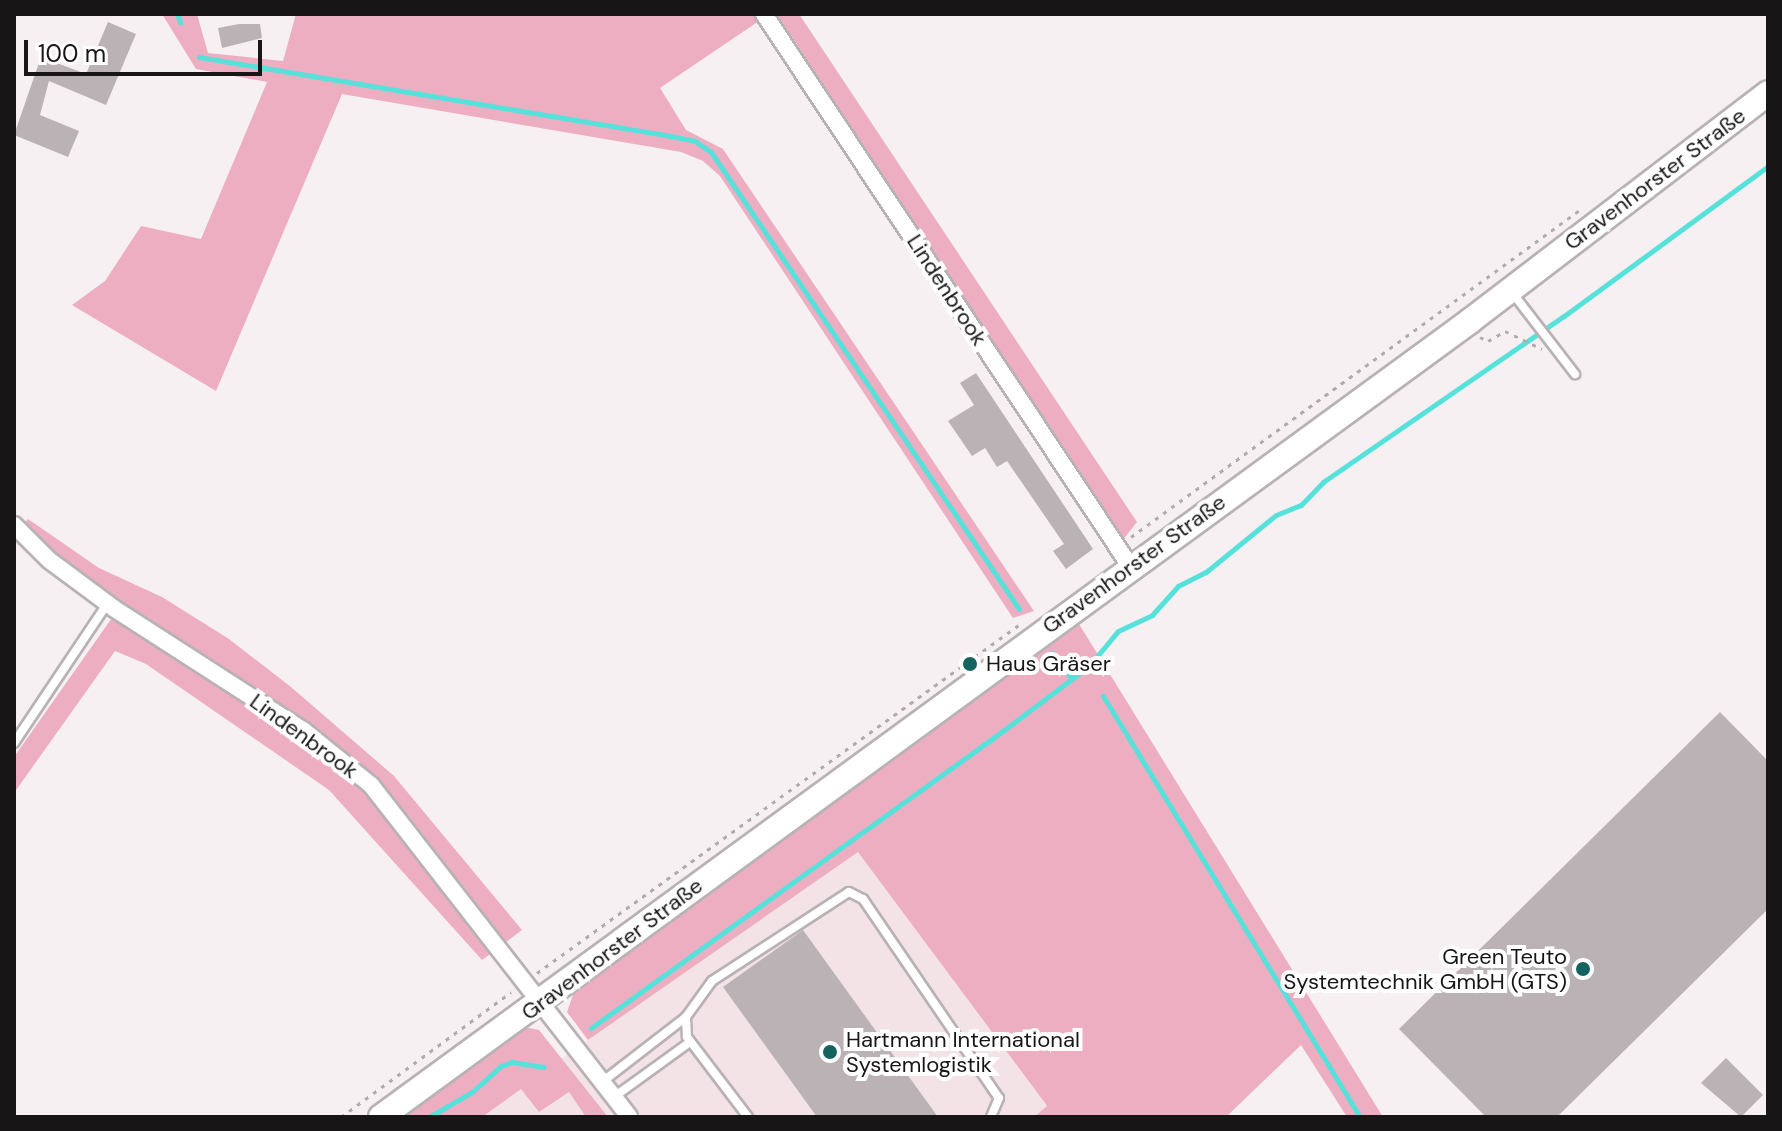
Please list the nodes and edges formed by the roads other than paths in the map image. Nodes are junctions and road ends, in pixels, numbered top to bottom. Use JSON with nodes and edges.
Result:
{"nodes":[{"id":1,"x":764,"y":14,"type":"edge"},
{"id":2,"x":1768,"y":93,"type":"edge"},
{"id":3,"x":1511,"y":291,"type":"junction"},
{"id":4,"x":1575,"y":374,"type":"dead end"},
{"id":5,"x":14,"y":525,"type":"edge"},
{"id":6,"x":1126,"y":560,"type":"junction"},
{"id":7,"x":108,"y":603,"type":"junction"},
{"id":8,"x":14,"y":743,"type":"edge"},
{"id":9,"x":540,"y":1003,"type":"junction"},
{"id":10,"x":686,"y":1017,"type":"junction"},
{"id":11,"x":690,"y":1042,"type":"junction"},
{"id":12,"x":602,"y":1082,"type":"junction"},
{"id":13,"x":614,"y":1097,"type":"junction"},
{"id":14,"x":381,"y":1117,"type":"edge"},
{"id":15,"x":629,"y":1117,"type":"edge"},
{"id":16,"x":748,"y":1117,"type":"edge"},
{"id":17,"x":991,"y":1117,"type":"edge"}],
"edges":[{"from":1,"to":6,"type":"street","name":"Lindenbrook"},
{"from":2,"to":3,"type":"main road","name":"Gravenhorster Straße"},
{"from":3,"to":4,"type":"lane"},
{"from":3,"to":6,"type":"main road","name":"Gravenhorster Straße"},
{"from":5,"to":7,"type":"street","name":"Lindenbrook"},
{"from":6,"to":9,"type":"main road","name":"Gravenhorster Straße"},
{"from":7,"to":8,"type":"lane"},
{"from":7,"to":9,"type":"street","name":"Lindenbrook"},
{"from":9,"to":12,"type":"street","name":"Lindenbrook"},
{"from":9,"to":14,"type":"main road","name":"Gravenhorster Straße"},
{"from":10,"to":11,"type":"lane"},
{"from":10,"to":12,"type":"lane"},
{"from":10,"to":17,"type":"lane"},
{"from":11,"to":13,"type":"lane"},
{"from":11,"to":16,"type":"lane"},
{"from":12,"to":13,"type":"street","name":"Lindenbrook"},
{"from":13,"to":15,"type":"street","name":"Lindenbrook"}]}
